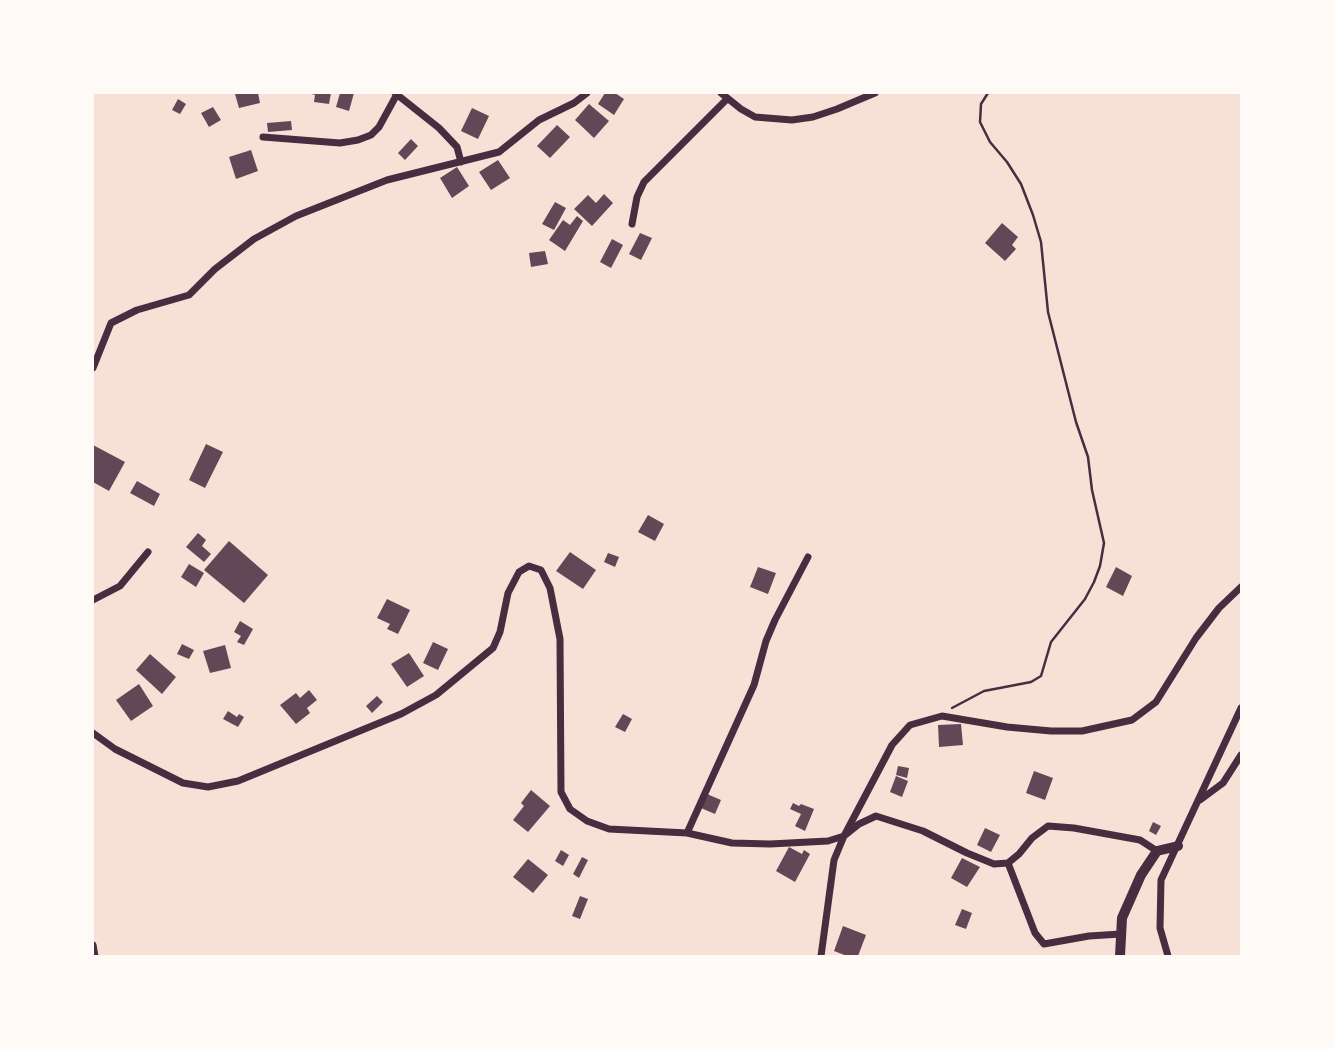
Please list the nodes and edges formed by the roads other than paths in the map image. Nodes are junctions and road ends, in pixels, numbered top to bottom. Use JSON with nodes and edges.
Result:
{"nodes":[{"id":1,"x":587,"y":93,"type":"edge"},
{"id":2,"x":875,"y":93,"type":"edge"},
{"id":3,"x":395,"y":95,"type":"edge"},
{"id":4,"x":724,"y":96,"type":"edge"},
{"id":5,"x":263,"y":137,"type":"dead end"},
{"id":6,"x":461,"y":162,"type":"junction"},
{"id":7,"x":632,"y":225,"type":"dead end"},
{"id":8,"x":93,"y":368,"type":"edge"},
{"id":9,"x":148,"y":552,"type":"dead end"},
{"id":10,"x":808,"y":557,"type":"dead end"},
{"id":11,"x":1241,"y":587,"type":"edge"},
{"id":12,"x":93,"y":600,"type":"edge"},
{"id":13,"x":1241,"y":708,"type":"edge"},
{"id":14,"x":93,"y":733,"type":"edge"},
{"id":15,"x":1241,"y":755,"type":"edge"},
{"id":16,"x":1199,"y":801,"type":"junction"},
{"id":17,"x":687,"y":832,"type":"junction"},
{"id":18,"x":844,"y":835,"type":"junction"},
{"id":19,"x":1178,"y":846,"type":"junction"},
{"id":20,"x":1157,"y":851,"type":"junction"},
{"id":21,"x":1008,"y":863,"type":"junction"},
{"id":22,"x":1121,"y":934,"type":"junction"},
{"id":23,"x":93,"y":945,"type":"edge"},
{"id":24,"x":95,"y":956,"type":"edge"},
{"id":25,"x":821,"y":956,"type":"edge"},
{"id":26,"x":1120,"y":956,"type":"edge"},
{"id":27,"x":1168,"y":956,"type":"edge"}],
"edges":[{"from":1,"to":6,"type":"street"},
{"from":2,"to":4,"type":"street"},
{"from":3,"to":5,"type":"street"},
{"from":3,"to":6,"type":"street"},
{"from":4,"to":7,"type":"street"},
{"from":6,"to":8,"type":"street"},
{"from":9,"to":12,"type":"street"},
{"from":10,"to":17,"type":"street"},
{"from":11,"to":18,"type":"street"},
{"from":13,"to":16,"type":"street"},
{"from":14,"to":17,"type":"street"},
{"from":15,"to":16,"type":"street"},
{"from":16,"to":19,"type":"street"},
{"from":17,"to":18,"type":"street"},
{"from":18,"to":21,"type":"street"},
{"from":18,"to":25,"type":"street"},
{"from":19,"to":20,"type":"street"},
{"from":19,"to":27,"type":"street"},
{"from":20,"to":21,"type":"street"},
{"from":20,"to":22,"type":"street"},
{"from":21,"to":22,"type":"street"},
{"from":22,"to":26,"type":"street"},
{"from":23,"to":24,"type":"street"}]}
